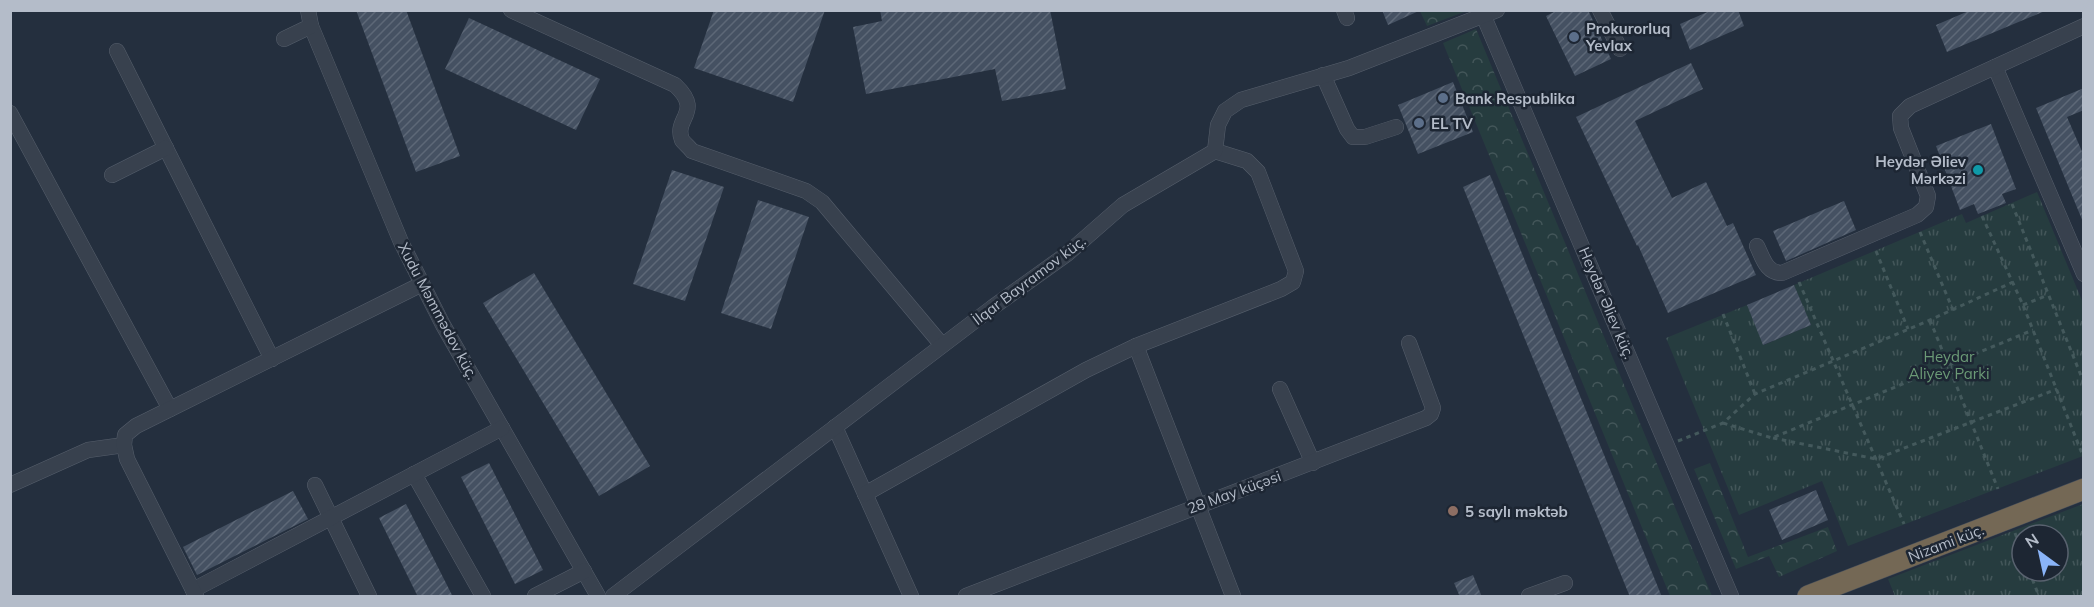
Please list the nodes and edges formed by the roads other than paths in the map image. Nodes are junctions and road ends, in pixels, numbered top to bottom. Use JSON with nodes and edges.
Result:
{"nodes":[{"id":1,"x":308,"y":10,"type":"edge"},
{"id":2,"x":511,"y":10,"type":"edge"},
{"id":3,"x":1600,"y":10,"type":"edge"},
{"id":4,"x":1488,"y":13,"type":"edge"},
{"id":5,"x":311,"y":26,"type":"junction"},
{"id":6,"x":2084,"y":26,"type":"edge"},
{"id":7,"x":284,"y":39,"type":"dead end"},
{"id":8,"x":1620,"y":49,"type":"dead end"},
{"id":9,"x":117,"y":51,"type":"dead end"},
{"id":10,"x":1995,"y":67,"type":"junction"},
{"id":11,"x":1323,"y":75,"type":"junction"},
{"id":12,"x":10,"y":113,"type":"edge"},
{"id":13,"x":1396,"y":127,"type":"dead end"},
{"id":14,"x":166,"y":148,"type":"junction"},
{"id":15,"x":1215,"y":151,"type":"junction"},
{"id":16,"x":112,"y":176,"type":"dead end"},
{"id":17,"x":1756,"y":246,"type":"dead end"},
{"id":18,"x":2084,"y":274,"type":"edge"},
{"id":19,"x":422,"y":284,"type":"junction"},
{"id":20,"x":1409,"y":343,"type":"dead end"},
{"id":21,"x":942,"y":345,"type":"junction"},
{"id":22,"x":1136,"y":346,"type":"junction"},
{"id":23,"x":272,"y":358,"type":"junction"},
{"id":24,"x":1280,"y":389,"type":"dead end"},
{"id":25,"x":170,"y":409,"type":"junction"},
{"id":26,"x":835,"y":427,"type":"junction"},
{"id":27,"x":502,"y":428,"type":"junction"},
{"id":28,"x":124,"y":445,"type":"junction"},
{"id":29,"x":1313,"y":463,"type":"junction"},
{"id":30,"x":414,"y":474,"type":"junction"},
{"id":31,"x":10,"y":485,"type":"edge"},
{"id":32,"x":315,"y":485,"type":"dead end"},
{"id":33,"x":2084,"y":489,"type":"edge"},
{"id":34,"x":865,"y":494,"type":"junction"},
{"id":35,"x":1199,"y":505,"type":"junction"},
{"id":36,"x":332,"y":518,"type":"junction"},
{"id":37,"x":584,"y":571,"type":"junction"},
{"id":38,"x":1565,"y":583,"type":"dead end"},
{"id":39,"x":194,"y":593,"type":"edge"},
{"id":40,"x":369,"y":597,"type":"edge"},
{"id":41,"x":483,"y":597,"type":"edge"},
{"id":42,"x":535,"y":597,"type":"edge"},
{"id":43,"x":598,"y":597,"type":"edge"},
{"id":44,"x":613,"y":597,"type":"edge"},
{"id":45,"x":911,"y":597,"type":"edge"},
{"id":46,"x":966,"y":597,"type":"edge"},
{"id":47,"x":1233,"y":597,"type":"edge"},
{"id":48,"x":1529,"y":597,"type":"edge"},
{"id":49,"x":1731,"y":597,"type":"edge"},
{"id":50,"x":1808,"y":597,"type":"edge"}],
"edges":[{"from":1,"to":5,"type":"street","name":"Xudu Məmmədov küç."},
{"from":2,"to":21,"type":"street"},
{"from":3,"to":8,"type":"street"},
{"from":4,"to":11,"type":"street"},
{"from":4,"to":49,"type":"street","name":"Heydər Əliev küç."},
{"from":5,"to":7,"type":"street"},
{"from":5,"to":19,"type":"street","name":"Xudu Məmmədov küç."},
{"from":6,"to":10,"type":"street"},
{"from":9,"to":14,"type":"street"},
{"from":10,"to":17,"type":"street"},
{"from":10,"to":18,"type":"street"},
{"from":11,"to":13,"type":"street"},
{"from":11,"to":15,"type":"street"},
{"from":12,"to":25,"type":"street"},
{"from":14,"to":16,"type":"street"},
{"from":14,"to":23,"type":"street"},
{"from":15,"to":21,"type":"street","name":"İlqar Bayramov küç."},
{"from":15,"to":22,"type":"street"},
{"from":19,"to":23,"type":"street"},
{"from":19,"to":27,"type":"street","name":"Xudu Məmmədov küç."},
{"from":20,"to":29,"type":"street","name":"28 May küçəsi"},
{"from":21,"to":26,"type":"street","name":"İlqar Bayramov küç."},
{"from":22,"to":34,"type":"street"},
{"from":22,"to":35,"type":"street"},
{"from":23,"to":25,"type":"street"},
{"from":24,"to":29,"type":"street"},
{"from":25,"to":28,"type":"street"},
{"from":26,"to":34,"type":"street"},
{"from":26,"to":44,"type":"street","name":"İlqar Bayramov küç."},
{"from":27,"to":30,"type":"street"},
{"from":27,"to":37,"type":"street","name":"Xudu Məmmədov küç."},
{"from":28,"to":31,"type":"street"},
{"from":28,"to":39,"type":"street"},
{"from":29,"to":35,"type":"street","name":"28 May küçəsi"},
{"from":30,"to":36,"type":"street"},
{"from":30,"to":41,"type":"street"},
{"from":32,"to":36,"type":"street"},
{"from":33,"to":50,"type":"highway","name":"Nizami küç."},
{"from":34,"to":45,"type":"street"},
{"from":35,"to":46,"type":"street","name":"28 May küçəsi"},
{"from":35,"to":47,"type":"street"},
{"from":36,"to":39,"type":"street"},
{"from":36,"to":40,"type":"street"},
{"from":37,"to":42,"type":"street"},
{"from":37,"to":43,"type":"street","name":"Xudu Məmmədov küç."},
{"from":38,"to":48,"type":"street"}]}
